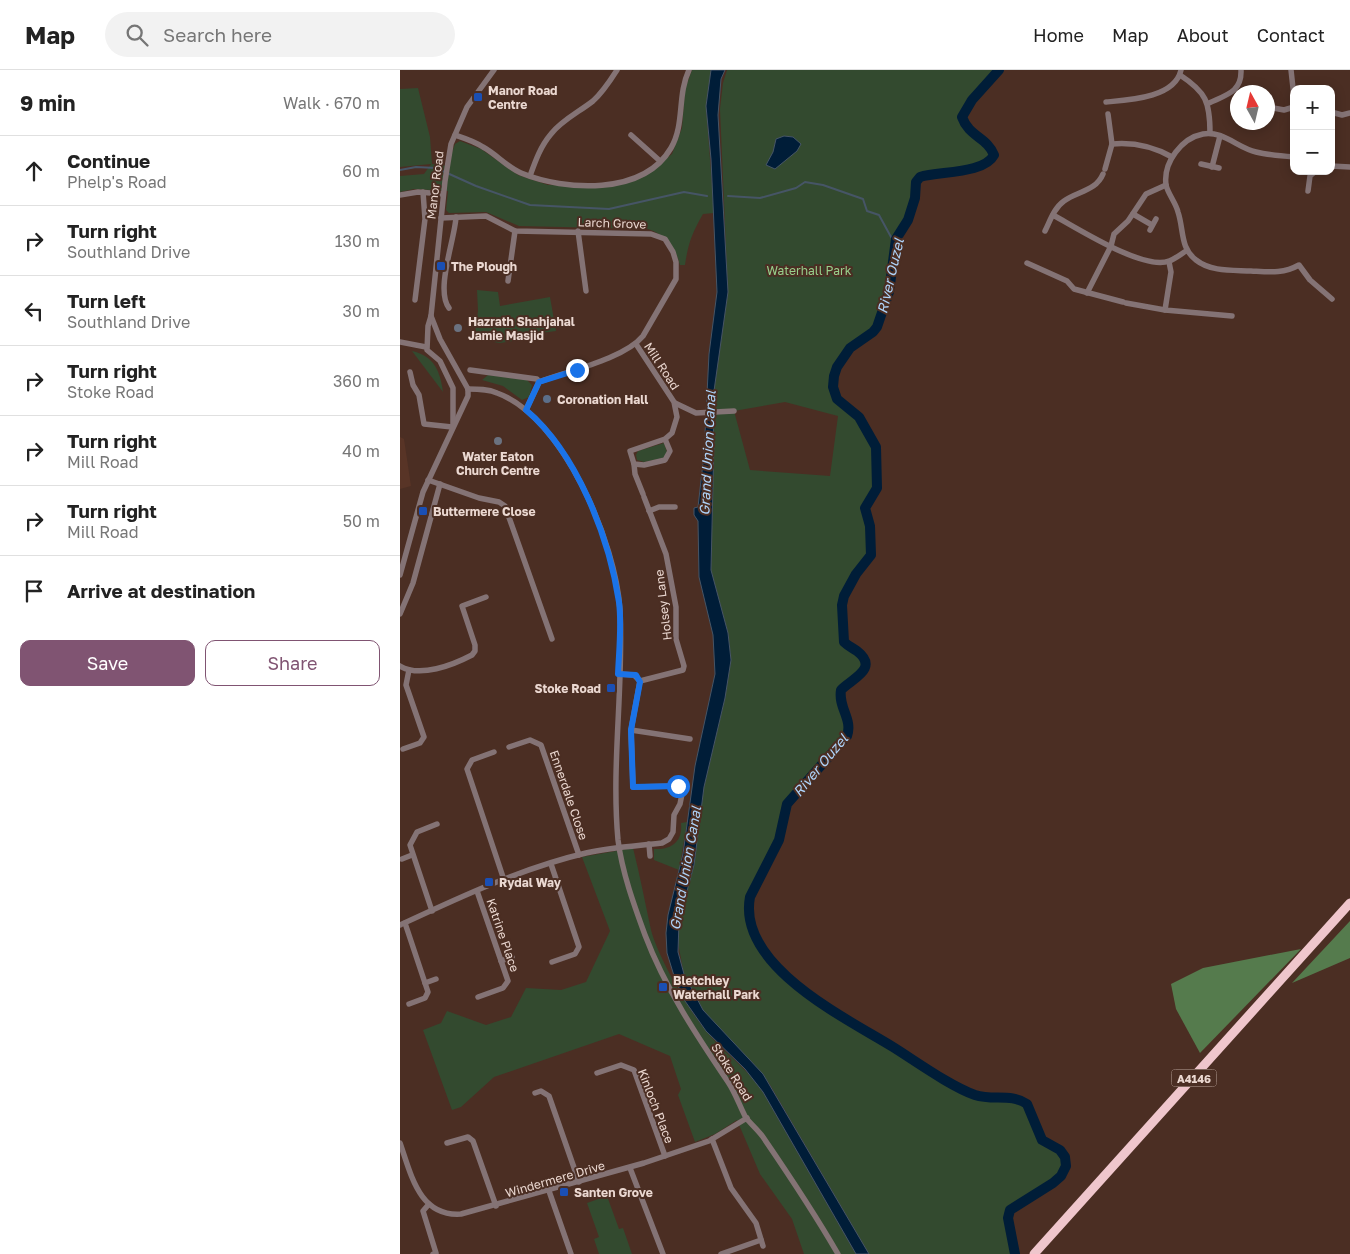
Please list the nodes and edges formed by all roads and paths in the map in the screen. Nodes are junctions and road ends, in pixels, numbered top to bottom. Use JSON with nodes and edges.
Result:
{"nodes":[{"id":1,"x":494,"y":70,"type":"edge"},
{"id":2,"x":617,"y":70,"type":"edge"},
{"id":3,"x":689,"y":70,"type":"edge"},
{"id":4,"x":1241,"y":70,"type":"edge"},
{"id":5,"x":1291,"y":70,"type":"edge"},
{"id":6,"x":1180,"y":73,"type":"edge"},
{"id":7,"x":1240,"y":85,"type":"edge"},
{"id":8,"x":1293,"y":85,"type":"edge"},
{"id":9,"x":1230,"y":94,"type":"edge"},
{"id":10,"x":1106,"y":102,"type":"dead end"},
{"id":11,"x":1208,"y":103,"type":"junction"},
{"id":12,"x":1275,"y":108,"type":"edge"},
{"id":13,"x":1290,"y":108,"type":"edge"},
{"id":14,"x":1335,"y":113,"type":"edge"},
{"id":15,"x":1350,"y":113,"type":"edge"},
{"id":16,"x":1108,"y":114,"type":"dead end"},
{"id":17,"x":1210,"y":133,"type":"junction"},
{"id":18,"x":630,"y":135,"type":"dead end"},
{"id":19,"x":454,"y":136,"type":"junction"},
{"id":20,"x":1220,"y":136,"type":"junction"},
{"id":21,"x":1112,"y":144,"type":"junction"},
{"id":22,"x":1290,"y":156,"type":"edge"},
{"id":23,"x":1172,"y":157,"type":"junction"},
{"id":24,"x":660,"y":161,"type":"junction"},
{"id":25,"x":1201,"y":164,"type":"dead end"},
{"id":26,"x":1335,"y":166,"type":"edge"},
{"id":27,"x":1212,"y":167,"type":"junction"},
{"id":28,"x":1350,"y":167,"type":"edge"},
{"id":29,"x":1219,"y":168,"type":"dead end"},
{"id":30,"x":1311,"y":175,"type":"edge"},
{"id":31,"x":530,"y":176,"type":"junction"},
{"id":32,"x":1166,"y":185,"type":"junction"},
{"id":33,"x":1308,"y":191,"type":"dead end"},
{"id":34,"x":423,"y":192,"type":"junction"},
{"id":35,"x":443,"y":194,"type":"junction"},
{"id":36,"x":400,"y":195,"type":"edge"},
{"id":37,"x":1133,"y":214,"type":"junction"},
{"id":38,"x":1053,"y":215,"type":"junction"},
{"id":39,"x":456,"y":217,"type":"junction"},
{"id":40,"x":441,"y":218,"type":"junction"},
{"id":41,"x":1156,"y":219,"type":"dead end"},
{"id":42,"x":515,"y":231,"type":"junction"},
{"id":43,"x":578,"y":231,"type":"junction"},
{"id":44,"x":1044,"y":231,"type":"dead end"},
{"id":45,"x":1111,"y":246,"type":"junction"},
{"id":46,"x":1186,"y":251,"type":"junction"},
{"id":47,"x":1169,"y":262,"type":"junction"},
{"id":48,"x":1027,"y":263,"type":"dead end"},
{"id":49,"x":508,"y":281,"type":"dead end"},
{"id":50,"x":586,"y":291,"type":"dead end"},
{"id":51,"x":1087,"y":292,"type":"junction"},
{"id":52,"x":1332,"y":299,"type":"dead end"},
{"id":53,"x":415,"y":300,"type":"dead end"},
{"id":54,"x":449,"y":308,"type":"dead end"},
{"id":55,"x":1165,"y":310,"type":"junction"},
{"id":56,"x":431,"y":316,"type":"junction"},
{"id":57,"x":1232,"y":316,"type":"dead end"},
{"id":58,"x":440,"y":339,"type":"junction"},
{"id":59,"x":400,"y":342,"type":"edge"},
{"id":60,"x":636,"y":344,"type":"junction"},
{"id":61,"x":427,"y":345,"type":"junction"},
{"id":62,"x":444,"y":348,"type":"junction"},
{"id":63,"x":435,"y":355,"type":"junction"},
{"id":64,"x":470,"y":370,"type":"dead end"},
{"id":65,"x":410,"y":372,"type":"dead end"},
{"id":66,"x":539,"y":382,"type":"junction"},
{"id":67,"x":466,"y":387,"type":"junction"},
{"id":68,"x":454,"y":388,"type":"junction"},
{"id":69,"x":455,"y":398,"type":"junction"},
{"id":70,"x":465,"y":399,"type":"junction"},
{"id":71,"x":674,"y":403,"type":"junction"},
{"id":72,"x":526,"y":410,"type":"junction"},
{"id":73,"x":734,"y":412,"type":"dead end"},
{"id":74,"x":452,"y":426,"type":"junction"},
{"id":75,"x":665,"y":439,"type":"junction"},
{"id":76,"x":634,"y":464,"type":"junction"},
{"id":77,"x":428,"y":480,"type":"junction"},
{"id":78,"x":440,"y":484,"type":"junction"},
{"id":79,"x":675,"y":507,"type":"dead end"},
{"id":80,"x":649,"y":511,"type":"junction"},
{"id":81,"x":400,"y":576,"type":"edge"},
{"id":82,"x":486,"y":597,"type":"dead end"},
{"id":83,"x":400,"y":614,"type":"edge"},
{"id":84,"x":552,"y":639,"type":"dead end"},
{"id":85,"x":400,"y":666,"type":"edge"},
{"id":86,"x":409,"y":670,"type":"junction"},
{"id":87,"x":618,"y":674,"type":"junction"},
{"id":88,"x":640,"y":681,"type":"junction"},
{"id":89,"x":631,"y":730,"type":"junction"},
{"id":90,"x":690,"y":740,"type":"dead end"},
{"id":91,"x":510,"y":747,"type":"dead end"},
{"id":92,"x":403,"y":749,"type":"dead end"},
{"id":93,"x":494,"y":752,"type":"dead end"},
{"id":94,"x":437,"y":824,"type":"dead end"},
{"id":95,"x":649,"y":844,"type":"junction"},
{"id":96,"x":619,"y":847,"type":"junction"},
{"id":97,"x":412,"y":855,"type":"junction"},
{"id":98,"x":579,"y":855,"type":"junction"},
{"id":99,"x":650,"y":856,"type":"dead end"},
{"id":100,"x":402,"y":859,"type":"dead end"},
{"id":101,"x":551,"y":864,"type":"junction"},
{"id":102,"x":504,"y":880,"type":"junction"},
{"id":103,"x":477,"y":891,"type":"junction"},
{"id":104,"x":1350,"y":903,"type":"edge"},
{"id":105,"x":432,"y":911,"type":"junction"},
{"id":106,"x":402,"y":924,"type":"edge"},
{"id":107,"x":512,"y":957,"type":"dead end"},
{"id":108,"x":501,"y":961,"type":"junction"},
{"id":109,"x":552,"y":962,"type":"dead end"},
{"id":110,"x":436,"y":979,"type":"dead end"},
{"id":111,"x":425,"y":982,"type":"junction"},
{"id":112,"x":478,"y":997,"type":"dead end"},
{"id":113,"x":409,"y":1004,"type":"dead end"},
{"id":114,"x":597,"y":1073,"type":"dead end"},
{"id":115,"x":534,"y":1093,"type":"dead end"},
{"id":116,"x":746,"y":1118,"type":"junction"},
{"id":117,"x":712,"y":1139,"type":"junction"},
{"id":118,"x":400,"y":1143,"type":"edge"},
{"id":119,"x":447,"y":1143,"type":"dead end"},
{"id":120,"x":665,"y":1156,"type":"junction"},
{"id":121,"x":630,"y":1168,"type":"junction"},
{"id":122,"x":579,"y":1182,"type":"junction"},
{"id":123,"x":549,"y":1191,"type":"junction"},
{"id":124,"x":429,"y":1204,"type":"junction"},
{"id":125,"x":496,"y":1206,"type":"junction"},
{"id":126,"x":761,"y":1240,"type":"junction"},
{"id":127,"x":763,"y":1246,"type":"dead end"},
{"id":128,"x":1035,"y":1252,"type":"edge"},
{"id":129,"x":433,"y":1254,"type":"edge"},
{"id":130,"x":571,"y":1254,"type":"edge"},
{"id":131,"x":663,"y":1254,"type":"edge"},
{"id":132,"x":721,"y":1254,"type":"edge"},
{"id":133,"x":838,"y":1254,"type":"edge"}],
"edges":[{"from":1,"to":19,"type":"street","name":"Manor Road"},
{"from":2,"to":31,"type":"street"},
{"from":3,"to":24,"type":"street"},
{"from":4,"to":7,"type":"street"},
{"from":5,"to":8,"type":"street"},
{"from":6,"to":10,"type":"street"},
{"from":6,"to":11,"type":"street"},
{"from":9,"to":11,"type":"street"},
{"from":11,"to":17,"type":"street"},
{"from":12,"to":13,"type":"street"},
{"from":14,"to":15,"type":"street"},
{"from":16,"to":21,"type":"street"},
{"from":17,"to":20,"type":"street"},
{"from":17,"to":23,"type":"street"},
{"from":18,"to":24,"type":"street"},
{"from":19,"to":31,"type":"street"},
{"from":19,"to":35,"type":"street","name":"Manor Road"},
{"from":20,"to":22,"type":"street"},
{"from":20,"to":27,"type":"street"},
{"from":21,"to":23,"type":"street"},
{"from":21,"to":38,"type":"street"},
{"from":23,"to":32,"type":"street"},
{"from":24,"to":31,"type":"street"},
{"from":25,"to":27,"type":"street"},
{"from":26,"to":28,"type":"street"},
{"from":27,"to":29,"type":"street"},
{"from":30,"to":33,"type":"street"},
{"from":32,"to":37,"type":"street"},
{"from":32,"to":46,"type":"street"},
{"from":34,"to":35,"type":"street"},
{"from":34,"to":36,"type":"street"},
{"from":34,"to":53,"type":"street"},
{"from":35,"to":40,"type":"street","name":"Manor Road"},
{"from":37,"to":41,"type":"street"},
{"from":37,"to":45,"type":"street"},
{"from":38,"to":44,"type":"street"},
{"from":38,"to":45,"type":"street"},
{"from":39,"to":40,"type":"street","name":"Larch Grove"},
{"from":39,"to":42,"type":"street","name":"Larch Grove"},
{"from":39,"to":54,"type":"street"},
{"from":40,"to":56,"type":"street","name":"Manor Road"},
{"from":42,"to":43,"type":"street","name":"Larch Grove"},
{"from":42,"to":49,"type":"street"},
{"from":43,"to":50,"type":"street"},
{"from":43,"to":60,"type":"street","name":"Larch Grove"},
{"from":45,"to":47,"type":"street"},
{"from":45,"to":51,"type":"street"},
{"from":46,"to":47,"type":"street"},
{"from":46,"to":52,"type":"street"},
{"from":47,"to":55,"type":"street"},
{"from":48,"to":51,"type":"street"},
{"from":51,"to":55,"type":"street"},
{"from":55,"to":57,"type":"street"},
{"from":56,"to":58,"type":"street","name":"Manor Road"},
{"from":56,"to":61,"type":"street","name":"Manor Road"},
{"from":58,"to":61,"type":"street"},
{"from":58,"to":62,"type":"street"},
{"from":59,"to":61,"type":"street"},
{"from":60,"to":66,"type":"street","name":"Mill Road"},
{"from":60,"to":71,"type":"street","name":"Mill Road"},
{"from":61,"to":63,"type":"street"},
{"from":62,"to":63,"type":"street"},
{"from":62,"to":67,"type":"street"},
{"from":63,"to":68,"type":"street"},
{"from":64,"to":66,"type":"street"},
{"from":65,"to":74,"type":"street"},
{"from":66,"to":72,"type":"street"},
{"from":67,"to":68,"type":"street"},
{"from":67,"to":70,"type":"street"},
{"from":67,"to":72,"type":"street","name":"Stoke Road"},
{"from":68,"to":69,"type":"street"},
{"from":69,"to":70,"type":"street"},
{"from":69,"to":74,"type":"street"},
{"from":70,"to":74,"type":"street"},
{"from":71,"to":73,"type":"street"},
{"from":71,"to":75,"type":"street","name":"Mill Road"},
{"from":72,"to":87,"type":"street","name":"Stoke Road"},
{"from":74,"to":77,"type":"street"},
{"from":75,"to":76,"type":"street"},
{"from":75,"to":76,"type":"street","name":"Mill Road"},
{"from":76,"to":80,"type":"street","name":"Holsey Lane"},
{"from":77,"to":78,"type":"street"},
{"from":77,"to":81,"type":"street"},
{"from":78,"to":83,"type":"street"},
{"from":78,"to":84,"type":"street"},
{"from":79,"to":80,"type":"street"},
{"from":80,"to":88,"type":"street","name":"Holsey Lane"},
{"from":82,"to":86,"type":"street"},
{"from":85,"to":86,"type":"street"},
{"from":86,"to":92,"type":"street"},
{"from":87,"to":88,"type":"street"},
{"from":87,"to":96,"type":"street","name":"Stoke Road"},
{"from":88,"to":89,"type":"street"},
{"from":89,"to":90,"type":"street"},
{"from":89,"to":95,"type":"street"},
{"from":91,"to":98,"type":"street","name":"Ennerdale Close"},
{"from":93,"to":102,"type":"street"},
{"from":94,"to":97,"type":"street"},
{"from":95,"to":96,"type":"street"},
{"from":95,"to":99,"type":"street"},
{"from":96,"to":98,"type":"street"},
{"from":96,"to":116,"type":"street","name":"Stoke Road"},
{"from":97,"to":100,"type":"street"},
{"from":97,"to":105,"type":"street"},
{"from":98,"to":101,"type":"street"},
{"from":101,"to":102,"type":"street"},
{"from":101,"to":109,"type":"street"},
{"from":102,"to":103,"type":"street"},
{"from":103,"to":105,"type":"street"},
{"from":103,"to":108,"type":"street","name":"Katrine Place"},
{"from":104,"to":128,"type":"highway","number":"A4146"},
{"from":105,"to":106,"type":"street"},
{"from":106,"to":111,"type":"street"},
{"from":107,"to":108,"type":"street"},
{"from":108,"to":112,"type":"street","name":"Katrine Place"},
{"from":110,"to":111,"type":"street"},
{"from":111,"to":113,"type":"street"},
{"from":114,"to":120,"type":"street","name":"Kinloch Place"},
{"from":115,"to":122,"type":"street"},
{"from":116,"to":117,"type":"street","name":"Windermere Drive"},
{"from":116,"to":133,"type":"street","name":"Stoke Road"},
{"from":117,"to":120,"type":"street","name":"Windermere Drive"},
{"from":117,"to":126,"type":"street"},
{"from":118,"to":124,"type":"street"},
{"from":119,"to":125,"type":"street"},
{"from":120,"to":121,"type":"street","name":"Windermere Drive"},
{"from":121,"to":122,"type":"street","name":"Windermere Drive"},
{"from":121,"to":131,"type":"street"},
{"from":122,"to":123,"type":"street","name":"Windermere Drive"},
{"from":123,"to":125,"type":"street","name":"Windermere Drive"},
{"from":123,"to":130,"type":"street"},
{"from":124,"to":125,"type":"street","name":"Windermere Drive"},
{"from":124,"to":129,"type":"street"},
{"from":126,"to":127,"type":"street"},
{"from":126,"to":132,"type":"street"}]}
